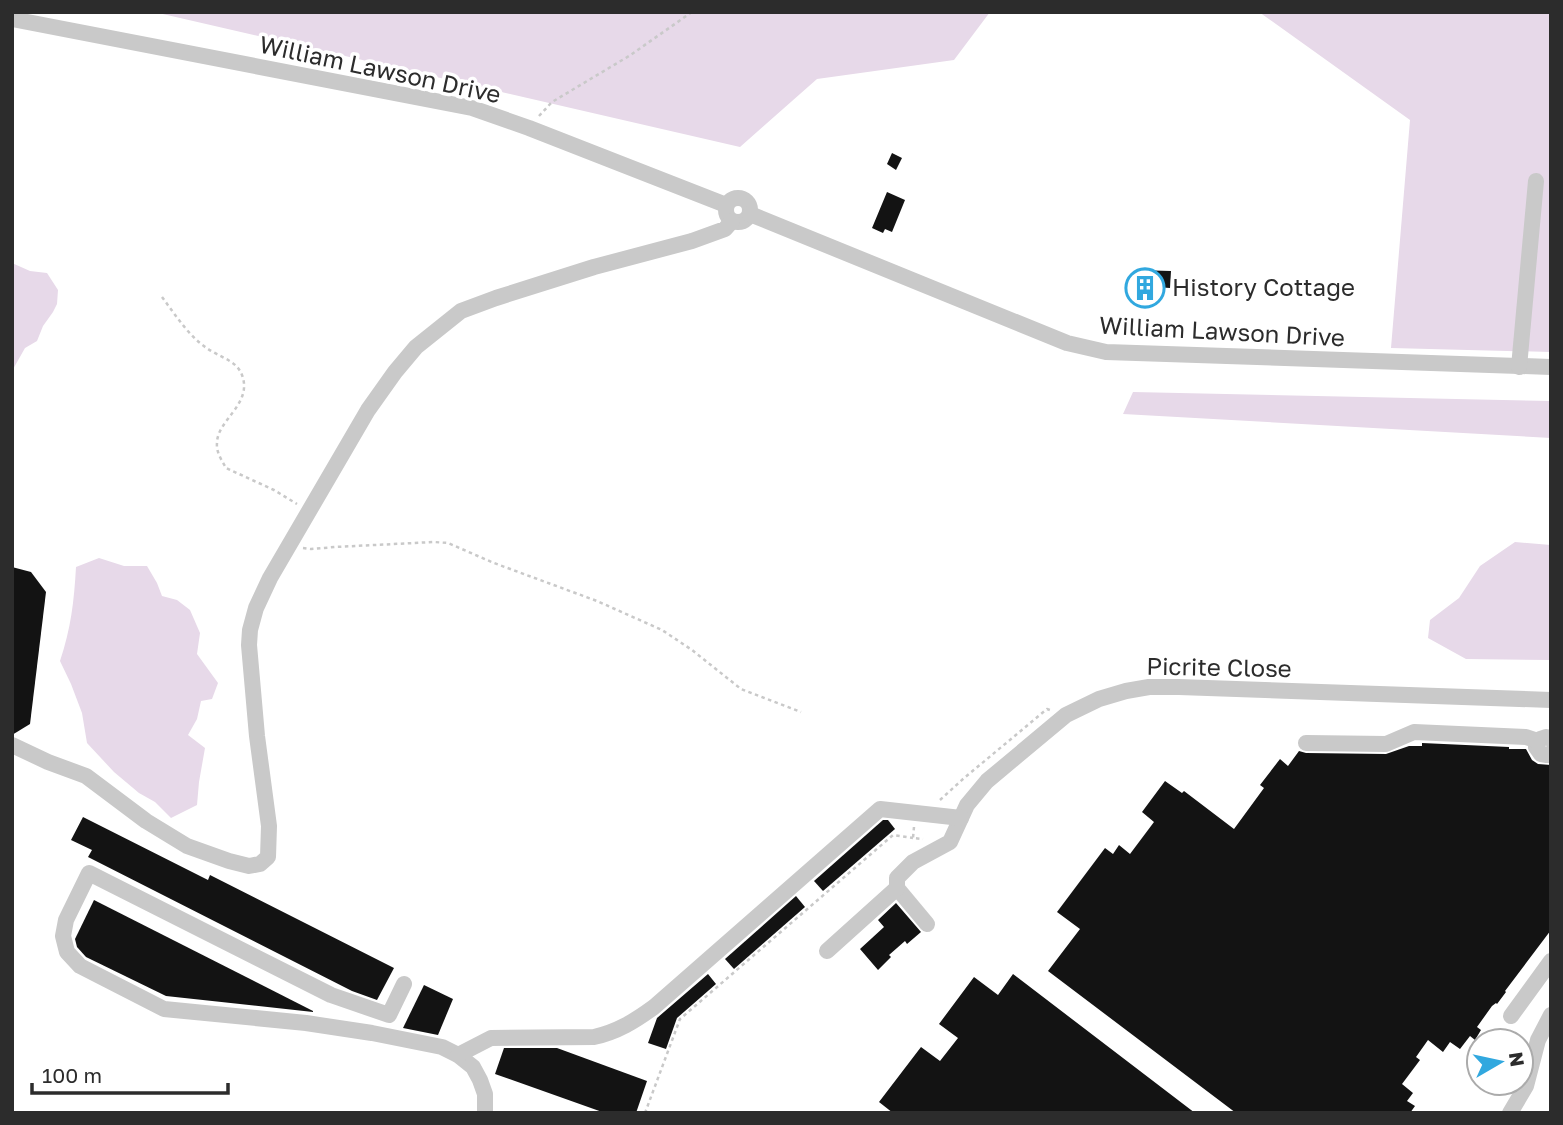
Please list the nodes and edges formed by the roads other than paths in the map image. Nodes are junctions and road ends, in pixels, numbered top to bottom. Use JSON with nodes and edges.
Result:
{"nodes":[{"id":1,"x":12,"y":19,"type":"edge"},
{"id":2,"x":1536,"y":181,"type":"dead end"},
{"id":3,"x":729,"y":213,"type":"junction"},
{"id":4,"x":1519,"y":367,"type":"junction"},
{"id":5,"x":1551,"y":368,"type":"edge"},
{"id":6,"x":1551,"y":700,"type":"edge"},
{"id":7,"x":1548,"y":741,"type":"edge"},
{"id":8,"x":1306,"y":743,"type":"dead end"},
{"id":9,"x":12,"y":745,"type":"edge"},
{"id":10,"x":961,"y":818,"type":"junction"},
{"id":11,"x":897,"y":888,"type":"junction"},
{"id":12,"x":927,"y":925,"type":"dead end"},
{"id":13,"x":827,"y":951,"type":"dead end"},
{"id":14,"x":1551,"y":961,"type":"edge"},
{"id":15,"x":404,"y":984,"type":"dead end"},
{"id":16,"x":1551,"y":1015,"type":"edge"},
{"id":17,"x":1511,"y":1016,"type":"dead end"},
{"id":18,"x":458,"y":1055,"type":"junction"},
{"id":19,"x":485,"y":1113,"type":"edge"},
{"id":20,"x":1510,"y":1113,"type":"edge"}],
"edges":[{"from":1,"to":3,"type":"street","name":"William Lawson Drive"},
{"from":2,"to":4,"type":"street"},
{"from":3,"to":4,"type":"street","name":"William Lawson Drive"},
{"from":3,"to":9,"type":"street"},
{"from":4,"to":5,"type":"street","name":"William Lawson Drive"},
{"from":6,"to":10,"type":"street","name":"Picrite Close"},
{"from":7,"to":8,"type":"street"},
{"from":10,"to":11,"type":"street","name":"Picrite Close"},
{"from":10,"to":18,"type":"street"},
{"from":11,"to":12,"type":"street"},
{"from":11,"to":13,"type":"street"},
{"from":14,"to":17,"type":"street"},
{"from":15,"to":18,"type":"street"},
{"from":16,"to":20,"type":"street"},
{"from":18,"to":19,"type":"street"}]}
